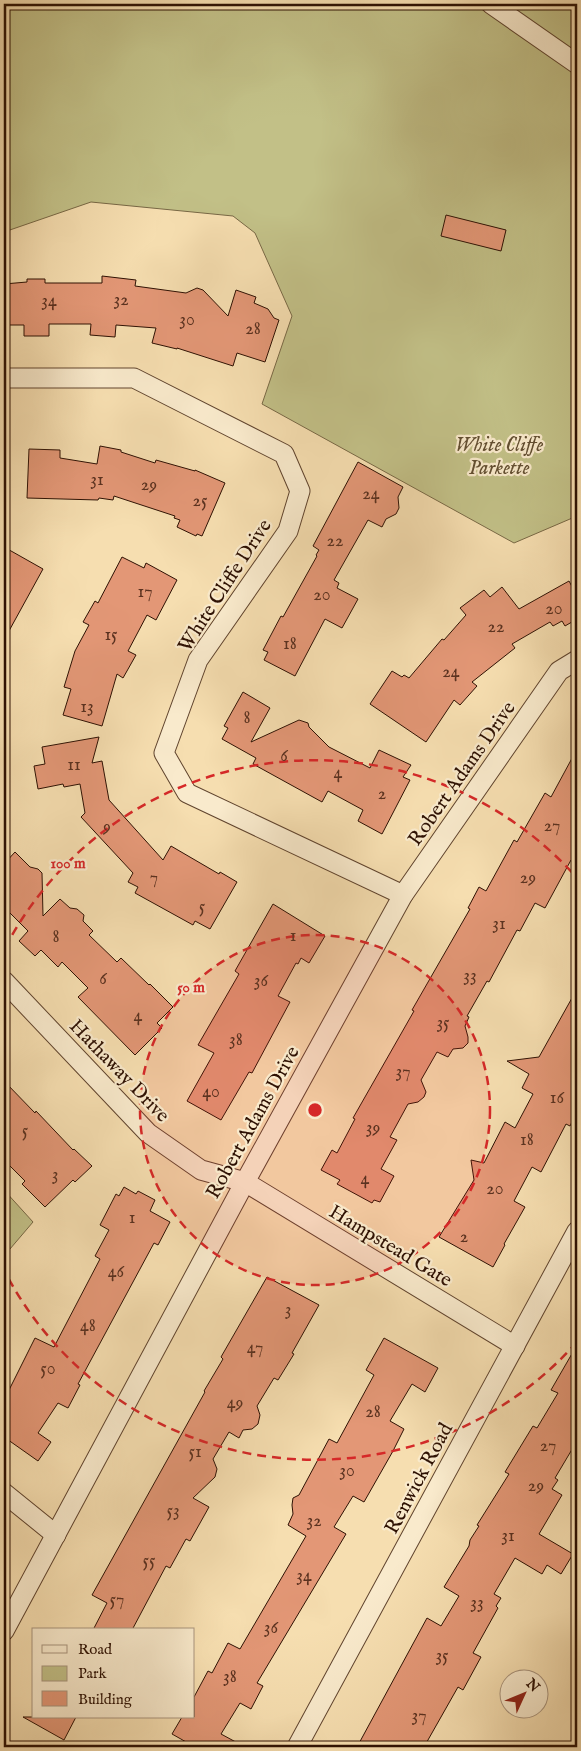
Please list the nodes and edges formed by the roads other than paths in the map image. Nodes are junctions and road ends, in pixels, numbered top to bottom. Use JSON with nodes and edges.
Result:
{"nodes":[{"id":1,"x":491,"y":4,"type":"edge"},
{"id":2,"x":577,"y":64,"type":"edge"},
{"id":3,"x":4,"y":378,"type":"edge"},
{"id":4,"x":577,"y":660,"type":"edge"},
{"id":5,"x":403,"y":895,"type":"junction"},
{"id":6,"x":4,"y":981,"type":"edge"},
{"id":7,"x":244,"y":1182,"type":"junction"},
{"id":8,"x":577,"y":1231,"type":"edge"},
{"id":9,"x":515,"y":1346,"type":"junction"},
{"id":10,"x":4,"y":1493,"type":"edge"},
{"id":11,"x":56,"y":1535,"type":"junction"},
{"id":12,"x":4,"y":1631,"type":"edge"},
{"id":13,"x":297,"y":1747,"type":"edge"}],
"edges":[{"from":1,"to":2,"type":"street"},
{"from":3,"to":5,"type":"street","name":"White Cliffe Drive"},
{"from":4,"to":5,"type":"street","name":"Robert Adams Drive"},
{"from":5,"to":7,"type":"street","name":"Robert Adams Drive"},
{"from":6,"to":7,"type":"street","name":"Hathaway Drive"},
{"from":7,"to":9,"type":"street","name":"Hampstead Gate"},
{"from":7,"to":11,"type":"street","name":"Robert Adams Drive"},
{"from":8,"to":9,"type":"street","name":"Renwick Road"},
{"from":9,"to":13,"type":"street","name":"Renwick Road"},
{"from":10,"to":11,"type":"street"},
{"from":11,"to":12,"type":"street","name":"Robert Adams Drive"}]}
